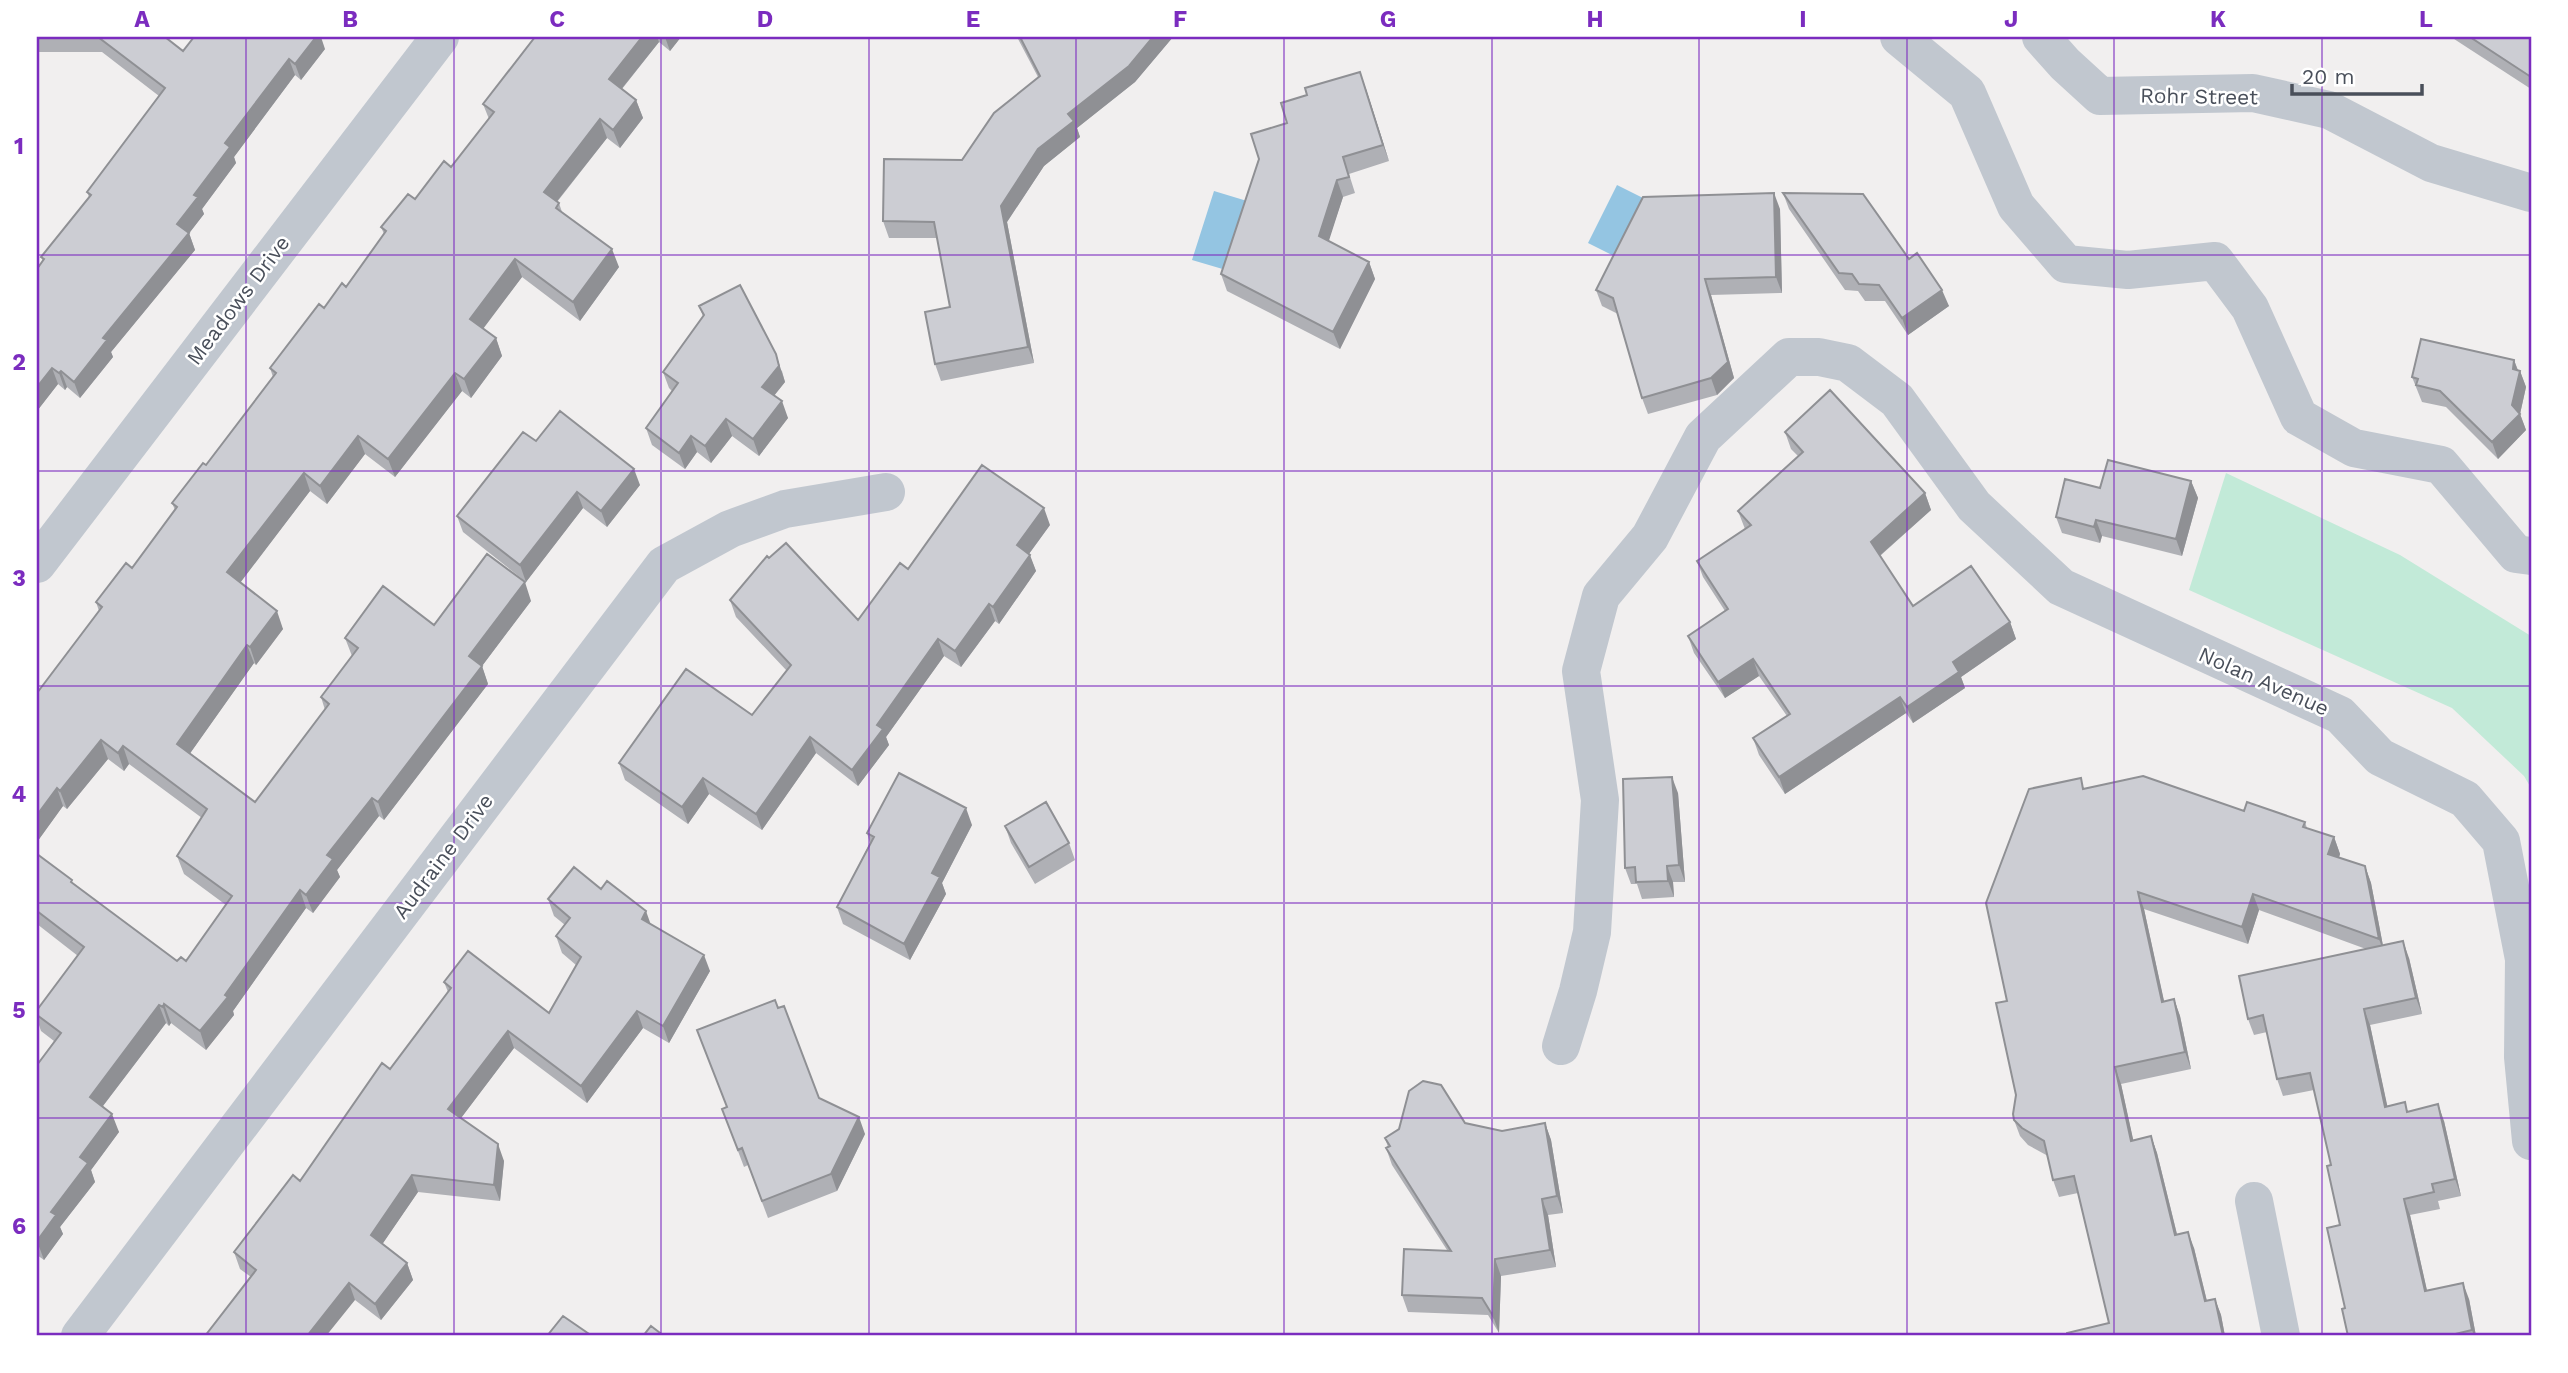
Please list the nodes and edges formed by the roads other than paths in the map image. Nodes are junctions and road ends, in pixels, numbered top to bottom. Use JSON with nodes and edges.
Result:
{"nodes":[{"id":1,"x":440,"y":37,"type":"edge"},
{"id":2,"x":1899,"y":37,"type":"edge"},
{"id":3,"x":2041,"y":37,"type":"edge"},
{"id":4,"x":2531,"y":193,"type":"edge"},
{"id":5,"x":886,"y":492,"type":"dead end"},
{"id":6,"x":2531,"y":556,"type":"edge"},
{"id":7,"x":37,"y":564,"type":"edge"},
{"id":8,"x":1561,"y":1046,"type":"dead end"},
{"id":9,"x":2531,"y":1140,"type":"edge"},
{"id":10,"x":2254,"y":1201,"type":"dead end"},
{"id":11,"x":80,"y":1336,"type":"edge"},
{"id":12,"x":2281,"y":1336,"type":"edge"}],
"edges":[{"from":1,"to":7,"type":"street","name":"Meadows Drive"},
{"from":2,"to":6,"type":"street"},
{"from":3,"to":4,"type":"street","name":"Rohr Street"},
{"from":5,"to":11,"type":"street","name":"Audraine Drive"},
{"from":8,"to":9,"type":"street","name":"Nolan Avenue"},
{"from":10,"to":12,"type":"street"}]}
